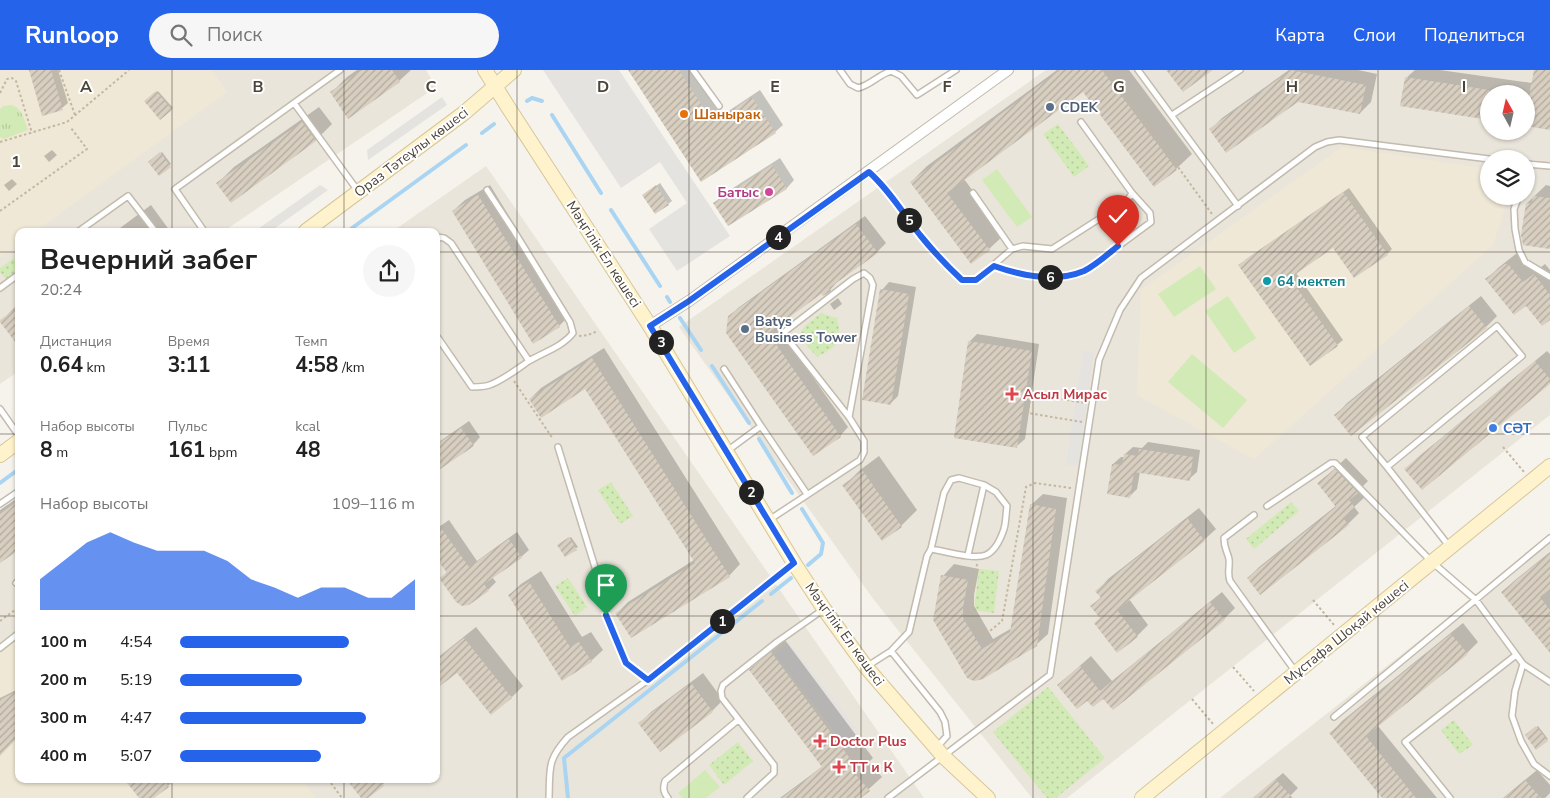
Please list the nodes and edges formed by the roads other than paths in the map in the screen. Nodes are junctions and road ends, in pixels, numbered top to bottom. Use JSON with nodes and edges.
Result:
{"nodes":[{"id":1,"x":340,"y":70,"type":"edge"},
{"id":2,"x":485,"y":70,"type":"edge"},
{"id":3,"x":514,"y":70,"type":"edge"},
{"id":4,"x":694,"y":70,"type":"edge"},
{"id":5,"x":840,"y":70,"type":"edge"},
{"id":6,"x":956,"y":70,"type":"edge"},
{"id":7,"x":1008,"y":70,"type":"edge"},
{"id":8,"x":1138,"y":70,"type":"edge"},
{"id":9,"x":1239,"y":70,"type":"edge"},
{"id":10,"x":495,"y":87,"type":"junction"},
{"id":11,"x":294,"y":103,"type":"junction"},
{"id":12,"x":719,"y":106,"type":"dead end"},
{"id":13,"x":1172,"y":115,"type":"junction"},
{"id":14,"x":1081,"y":122,"type":"dead end"},
{"id":15,"x":1480,"y":158,"type":"edge"},
{"id":16,"x":1535,"y":165,"type":"edge"},
{"id":17,"x":1550,"y":166,"type":"edge"},
{"id":18,"x":869,"y":172,"type":"junction"},
{"id":19,"x":486,"y":190,"type":"dead end"},
{"id":20,"x":359,"y":193,"type":"junction"},
{"id":21,"x":973,"y":193,"type":"dead end"},
{"id":22,"x":1132,"y":193,"type":"junction"},
{"id":23,"x":1515,"y":205,"type":"edge"},
{"id":24,"x":1238,"y":206,"type":"junction"},
{"id":25,"x":82,"y":228,"type":"edge"},
{"id":26,"x":153,"y":228,"type":"edge"},
{"id":27,"x":202,"y":228,"type":"edge"},
{"id":28,"x":311,"y":228,"type":"edge"},
{"id":29,"x":440,"y":238,"type":"edge"},
{"id":30,"x":1012,"y":249,"type":"junction"},
{"id":31,"x":994,"y":266,"type":"junction"},
{"id":32,"x":15,"y":277,"type":"edge"},
{"id":33,"x":1550,"y":277,"type":"edge"},
{"id":34,"x":0,"y":288,"type":"edge"},
{"id":35,"x":650,"y":326,"type":"junction"},
{"id":36,"x":440,"y":341,"type":"edge"},
{"id":37,"x":529,"y":361,"type":"junction"},
{"id":38,"x":724,"y":369,"type":"dead end"},
{"id":39,"x":0,"y":409,"type":"edge"},
{"id":40,"x":849,"y":417,"type":"junction"},
{"id":41,"x":761,"y":426,"type":"junction"},
{"id":42,"x":15,"y":436,"type":"edge"},
{"id":43,"x":15,"y":443,"type":"edge"},
{"id":44,"x":558,"y":447,"type":"road end"},
{"id":45,"x":727,"y":451,"type":"junction"},
{"id":46,"x":0,"y":455,"type":"edge"},
{"id":47,"x":1550,"y":466,"type":"edge"},
{"id":48,"x":1387,"y":468,"type":"junction"},
{"id":49,"x":984,"y":484,"type":"junction"},
{"id":50,"x":15,"y":494,"type":"edge"},
{"id":51,"x":808,"y":494,"type":"junction"},
{"id":52,"x":0,"y":504,"type":"edge"},
{"id":53,"x":1267,"y":506,"type":"dead end"},
{"id":54,"x":1254,"y":515,"type":"dead end"},
{"id":55,"x":768,"y":520,"type":"junction"},
{"id":56,"x":1550,"y":538,"type":"edge"},
{"id":57,"x":1450,"y":547,"type":"junction"},
{"id":58,"x":931,"y":549,"type":"junction"},
{"id":59,"x":968,"y":555,"type":"junction"},
{"id":60,"x":1432,"y":562,"type":"junction"},
{"id":61,"x":794,"y":563,"type":"junction"},
{"id":62,"x":1476,"y":600,"type":"junction"},
{"id":63,"x":824,"y":609,"type":"junction"},
{"id":64,"x":15,"y":636,"type":"edge"},
{"id":65,"x":0,"y":648,"type":"edge"},
{"id":66,"x":891,"y":651,"type":"junction"},
{"id":67,"x":1516,"y":655,"type":"junction"},
{"id":68,"x":1522,"y":664,"type":"junction"},
{"id":69,"x":866,"y":667,"type":"junction"},
{"id":70,"x":1296,"y":672,"type":"junction"},
{"id":71,"x":648,"y":680,"type":"junction"},
{"id":72,"x":1550,"y":682,"type":"edge"},
{"id":73,"x":1334,"y":717,"type":"dead end"},
{"id":74,"x":738,"y":720,"type":"junction"},
{"id":75,"x":940,"y":752,"type":"junction"},
{"id":76,"x":1550,"y":776,"type":"edge"},
{"id":77,"x":549,"y":798,"type":"edge"},
{"id":78,"x":668,"y":798,"type":"edge"},
{"id":79,"x":747,"y":798,"type":"edge"},
{"id":80,"x":888,"y":798,"type":"edge"},
{"id":81,"x":988,"y":798,"type":"edge"},
{"id":82,"x":1142,"y":798,"type":"edge"},
{"id":83,"x":1450,"y":798,"type":"edge"}],
"edges":[{"from":1,"to":11,"type":"lane"},
{"from":2,"to":10,"type":"street","name":"Мәңгілік Ел көшесі"},
{"from":3,"to":10,"type":"street","name":"Ораз Тәтеұлы көшесі"},
{"from":4,"to":12,"type":"lane"},
{"from":5,"to":6,"type":"lane"},
{"from":7,"to":18,"type":"street"},
{"from":8,"to":13,"type":"lane"},
{"from":9,"to":13,"type":"lane"},
{"from":10,"to":20,"type":"street","name":"Ораз Тәтеұлы көшесі"},
{"from":10,"to":35,"type":"street","name":"Мәңгілік Ел көшесі"},
{"from":11,"to":20,"type":"lane"},
{"from":11,"to":27,"type":"lane"},
{"from":13,"to":24,"type":"lane"},
{"from":14,"to":22,"type":"lane"},
{"from":15,"to":24,"type":"lane"},
{"from":16,"to":17,"type":"lane"},
{"from":18,"to":31,"type":"lane"},
{"from":18,"to":35,"type":"street"},
{"from":19,"to":37,"type":"lane"},
{"from":20,"to":28,"type":"street","name":"Ораз Тәтеұлы көшесі"},
{"from":21,"to":30,"type":"lane"},
{"from":22,"to":30,"type":"lane"},
{"from":22,"to":31,"type":"lane"},
{"from":23,"to":33,"type":"lane"},
{"from":24,"to":75,"type":"lane"},
{"from":25,"to":26,"type":"lane"},
{"from":29,"to":37,"type":"lane"},
{"from":30,"to":31,"type":"lane"},
{"from":32,"to":34,"type":"lane"},
{"from":35,"to":45,"type":"street","name":"Мәңгілік Ел көшесі"},
{"from":36,"to":37,"type":"lane"},
{"from":38,"to":41,"type":"lane"},
{"from":39,"to":42,"type":"lane"},
{"from":40,"to":40,"type":"lane"},
{"from":40,"to":51,"type":"lane"},
{"from":41,"to":45,"type":"lane"},
{"from":41,"to":51,"type":"lane"},
{"from":43,"to":46,"type":"street"},
{"from":44,"to":71,"type":"lane"},
{"from":45,"to":55,"type":"street","name":"Мәңгілік Ел көшесі"},
{"from":47,"to":57,"type":"street","name":"Мұстафа Шоқай көшесі"},
{"from":48,"to":48,"type":"lane"},
{"from":48,"to":57,"type":"lane"},
{"from":49,"to":58,"type":"lane"},
{"from":49,"to":59,"type":"lane"},
{"from":49,"to":59,"type":"lane"},
{"from":50,"to":52,"type":"lane"},
{"from":51,"to":55,"type":"lane"},
{"from":53,"to":60,"type":"lane"},
{"from":54,"to":70,"type":"lane"},
{"from":55,"to":61,"type":"street","name":"Мәңгілік Ел көшесі"},
{"from":56,"to":62,"type":"lane"},
{"from":57,"to":60,"type":"street","name":"Мұстафа Шоқай көшесі"},
{"from":58,"to":59,"type":"lane"},
{"from":58,"to":66,"type":"lane"},
{"from":60,"to":62,"type":"lane"},
{"from":60,"to":70,"type":"street","name":"Мұстафа Шоқай көшесі"},
{"from":61,"to":63,"type":"street","name":"Мәңгілік Ел көшесі"},
{"from":61,"to":71,"type":"lane"},
{"from":62,"to":67,"type":"lane"},
{"from":62,"to":73,"type":"lane"},
{"from":63,"to":69,"type":"street","name":"Мәңгілік Ел көшесі"},
{"from":63,"to":74,"type":"lane"},
{"from":64,"to":65,"type":"lane"},
{"from":66,"to":69,"type":"lane"},
{"from":66,"to":75,"type":"lane"},
{"from":67,"to":68,"type":"lane"},
{"from":67,"to":83,"type":"lane"},
{"from":68,"to":72,"type":"lane"},
{"from":68,"to":76,"type":"lane"},
{"from":69,"to":75,"type":"street","name":"Мәңгілік Ел көшесі"},
{"from":70,"to":82,"type":"street","name":"Мұстафа Шоқай көшесі"},
{"from":71,"to":77,"type":"lane"},
{"from":74,"to":78,"type":"lane"},
{"from":74,"to":79,"type":"lane"},
{"from":75,"to":80,"type":"lane"},
{"from":75,"to":81,"type":"street","name":"Мәңгілік Ел көшесі"}]}
